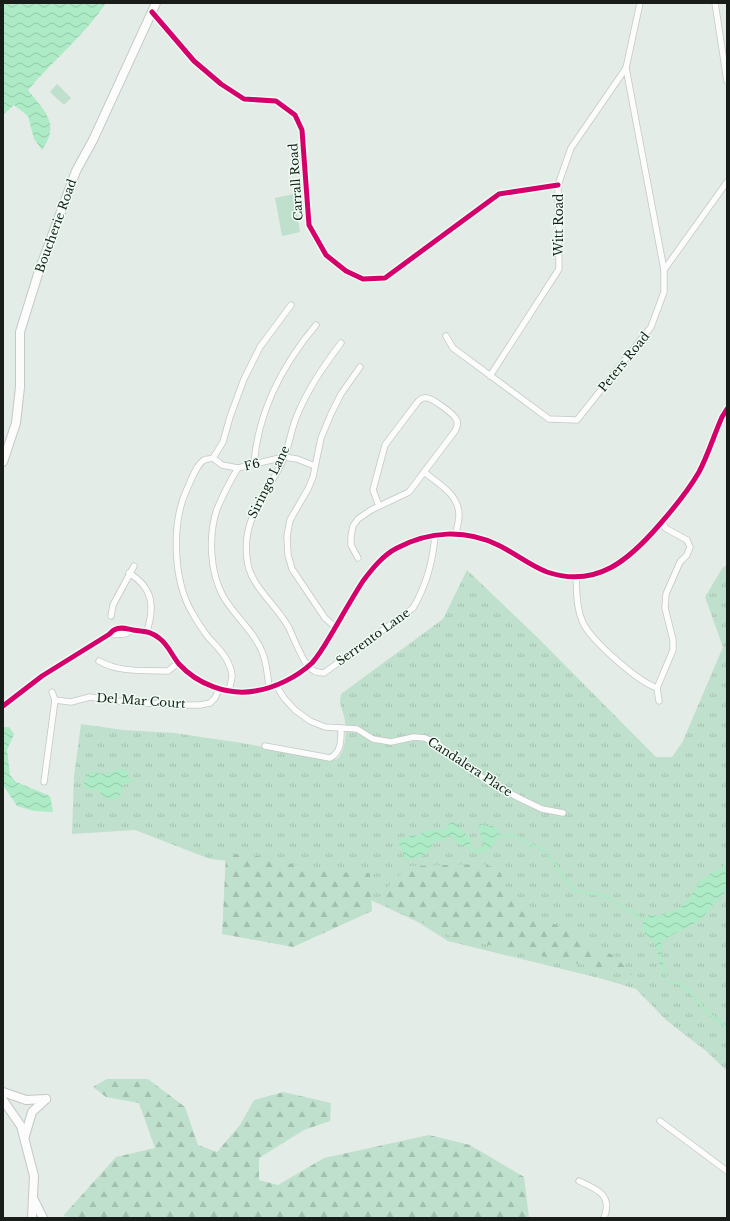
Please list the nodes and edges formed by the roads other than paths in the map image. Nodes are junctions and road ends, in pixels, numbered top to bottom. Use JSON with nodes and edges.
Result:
{"nodes":[{"id":1,"x":156,"y":3,"type":"edge"},
{"id":2,"x":640,"y":3,"type":"edge"},
{"id":3,"x":715,"y":3,"type":"edge"},
{"id":4,"x":152,"y":12,"type":"junction"},
{"id":5,"x":626,"y":68,"type":"junction"},
{"id":6,"x":727,"y":81,"type":"edge"},
{"id":7,"x":727,"y":182,"type":"edge"},
{"id":8,"x":558,"y":185,"type":"junction"},
{"id":9,"x":664,"y":270,"type":"junction"},
{"id":10,"x":291,"y":305,"type":"dead end"},
{"id":11,"x":316,"y":325,"type":"dead end"},
{"id":12,"x":446,"y":336,"type":"dead end"},
{"id":13,"x":341,"y":343,"type":"dead end"},
{"id":14,"x":360,"y":367,"type":"dead end"},
{"id":15,"x":490,"y":376,"type":"junction"},
{"id":16,"x":727,"y":409,"type":"edge"},
{"id":17,"x":284,"y":457,"type":"junction"},
{"id":18,"x":213,"y":458,"type":"junction"},
{"id":19,"x":3,"y":462,"type":"edge"},
{"id":20,"x":254,"y":464,"type":"junction"},
{"id":21,"x":315,"y":466,"type":"junction"},
{"id":22,"x":238,"y":468,"type":"junction"},
{"id":23,"x":424,"y":472,"type":"junction"},
{"id":24,"x":380,"y":506,"type":"junction"},
{"id":25,"x":663,"y":521,"type":"junction"},
{"id":26,"x":456,"y":533,"type":"junction"},
{"id":27,"x":435,"y":535,"type":"junction"},
{"id":28,"x":358,"y":558,"type":"dead end"},
{"id":29,"x":134,"y":566,"type":"dead end"},
{"id":30,"x":129,"y":573,"type":"junction"},
{"id":31,"x":576,"y":577,"type":"junction"},
{"id":32,"x":111,"y":616,"type":"dead end"},
{"id":33,"x":335,"y":627,"type":"junction"},
{"id":34,"x":147,"y":631,"type":"junction"},
{"id":35,"x":99,"y":662,"type":"dead end"},
{"id":36,"x":178,"y":663,"type":"junction"},
{"id":37,"x":308,"y":666,"type":"junction"},
{"id":38,"x":276,"y":685,"type":"junction"},
{"id":39,"x":269,"y":688,"type":"junction"},
{"id":40,"x":657,"y":688,"type":"junction"},
{"id":41,"x":219,"y":689,"type":"junction"},
{"id":42,"x":229,"y":690,"type":"junction"},
{"id":43,"x":52,"y":692,"type":"dead end"},
{"id":44,"x":55,"y":700,"type":"junction"},
{"id":45,"x":659,"y":701,"type":"dead end"},
{"id":46,"x":3,"y":706,"type":"edge"},
{"id":47,"x":341,"y":728,"type":"junction"},
{"id":48,"x":264,"y":746,"type":"dead end"},
{"id":49,"x":44,"y":782,"type":"dead end"},
{"id":50,"x":563,"y":813,"type":"dead end"},
{"id":51,"x":3,"y":1092,"type":"edge"},
{"id":52,"x":3,"y":1100,"type":"edge"},
{"id":53,"x":660,"y":1122,"type":"dead end"},
{"id":54,"x":24,"y":1138,"type":"junction"},
{"id":55,"x":727,"y":1171,"type":"edge"},
{"id":56,"x":579,"y":1181,"type":"dead end"},
{"id":57,"x":33,"y":1197,"type":"junction"},
{"id":58,"x":32,"y":1218,"type":"edge"},
{"id":59,"x":43,"y":1218,"type":"edge"},
{"id":60,"x":604,"y":1218,"type":"edge"}],
"edges":[{"from":1,"to":4,"type":"main road","name":"Boucherie Road"},
{"from":2,"to":5,"type":"street","name":"Witt Road"},
{"from":3,"to":6,"type":"street"},
{"from":4,"to":8,"type":"street","name":"Carrall Road"},
{"from":4,"to":19,"type":"main road","name":"Boucherie Road"},
{"from":5,"to":8,"type":"street","name":"Witt Road"},
{"from":5,"to":9,"type":"street","name":"Peters Road"},
{"from":7,"to":9,"type":"street"},
{"from":8,"to":15,"type":"street","name":"Witt Road"},
{"from":9,"to":15,"type":"street","name":"Peters Road"},
{"from":10,"to":18,"type":"street"},
{"from":11,"to":20,"type":"street"},
{"from":12,"to":15,"type":"street","name":"Peters Road"},
{"from":13,"to":17,"type":"street","name":"Siringo Lane"},
{"from":14,"to":21,"type":"street"},
{"from":16,"to":25,"type":"street"},
{"from":17,"to":20,"type":"street","name":"F6"},
{"from":17,"to":21,"type":"street","name":"F6"},
{"from":17,"to":37,"type":"street","name":"Siringo Lane"},
{"from":18,"to":22,"type":"street","name":"F6"},
{"from":18,"to":42,"type":"street"},
{"from":20,"to":22,"type":"street","name":"F6"},
{"from":21,"to":33,"type":"street"},
{"from":22,"to":39,"type":"street"},
{"from":23,"to":24,"type":"street"},
{"from":23,"to":24,"type":"street"},
{"from":23,"to":26,"type":"street"},
{"from":24,"to":28,"type":"street"},
{"from":25,"to":31,"type":"street"},
{"from":25,"to":40,"type":"street"},
{"from":26,"to":27,"type":"street"},
{"from":26,"to":31,"type":"street"},
{"from":27,"to":33,"type":"street"},
{"from":27,"to":37,"type":"street","name":"Serrento Lane"},
{"from":29,"to":30,"type":"street"},
{"from":30,"to":32,"type":"street"},
{"from":30,"to":34,"type":"street"},
{"from":31,"to":40,"type":"street"},
{"from":33,"to":37,"type":"street"},
{"from":34,"to":36,"type":"street"},
{"from":34,"to":46,"type":"street"},
{"from":35,"to":36,"type":"street"},
{"from":36,"to":41,"type":"street"},
{"from":37,"to":38,"type":"street"},
{"from":38,"to":39,"type":"street"},
{"from":38,"to":47,"type":"street","name":"Candalera Place"},
{"from":39,"to":42,"type":"street"},
{"from":40,"to":45,"type":"street"},
{"from":41,"to":42,"type":"street"},
{"from":41,"to":44,"type":"street","name":"Del Mar Court"},
{"from":43,"to":44,"type":"street"},
{"from":44,"to":49,"type":"street"},
{"from":47,"to":48,"type":"street"},
{"from":47,"to":50,"type":"street","name":"Candalera Place"},
{"from":51,"to":54,"type":"main road"},
{"from":52,"to":54,"type":"main road"},
{"from":53,"to":55,"type":"street"},
{"from":54,"to":57,"type":"main road"},
{"from":56,"to":60,"type":"street"},
{"from":57,"to":58,"type":"main road"},
{"from":57,"to":59,"type":"main road"}]}
